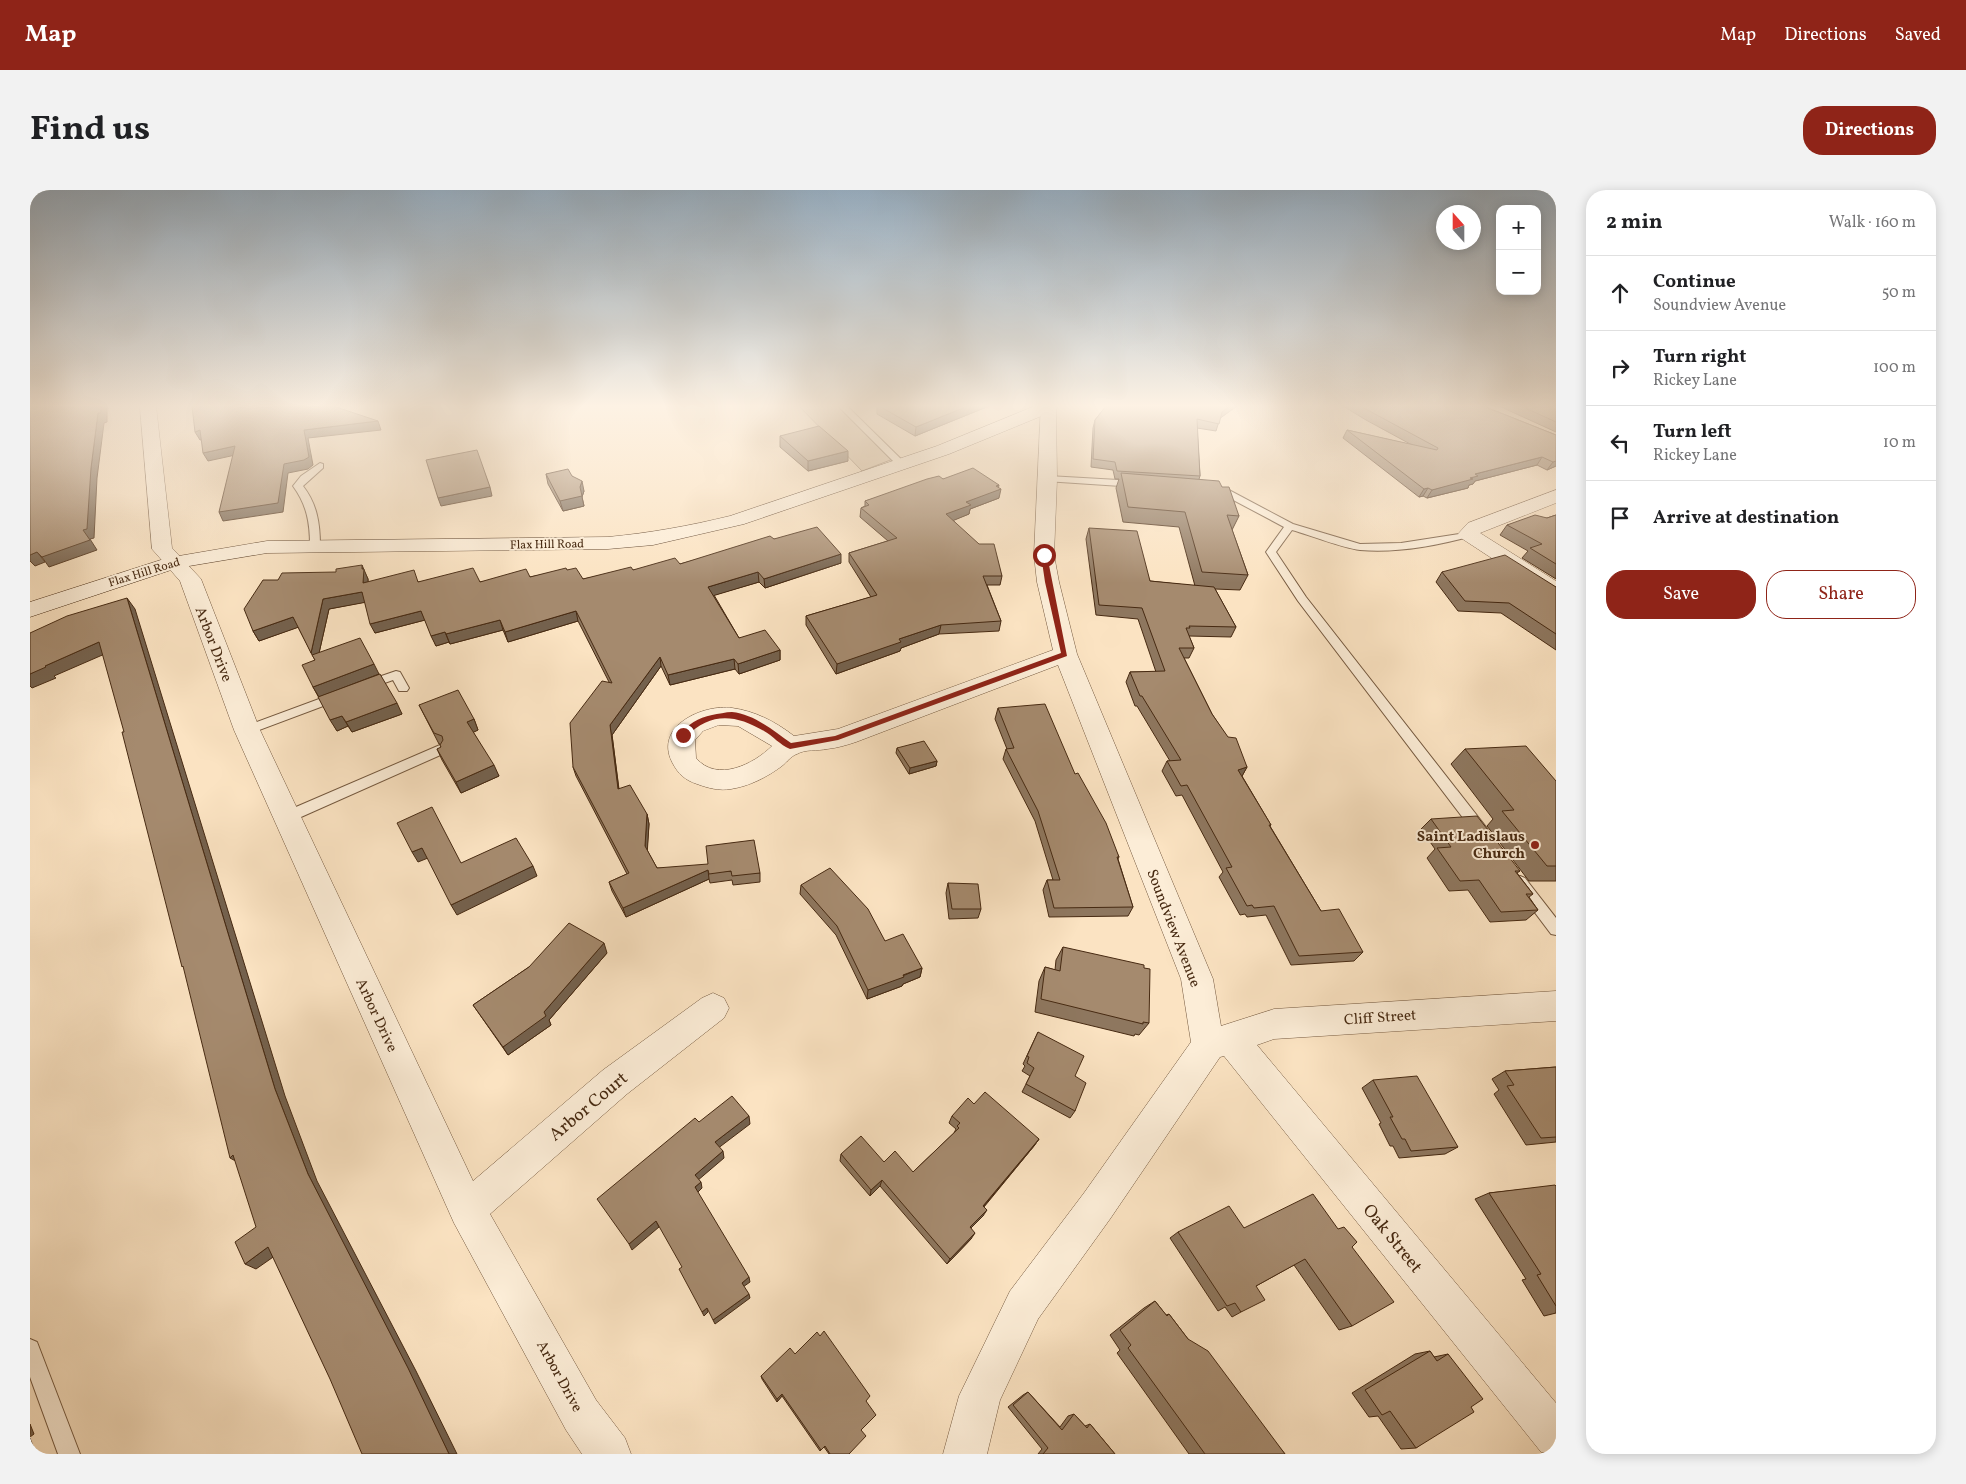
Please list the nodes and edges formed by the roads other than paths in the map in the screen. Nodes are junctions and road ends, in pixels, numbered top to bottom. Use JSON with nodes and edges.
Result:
{"nodes":[{"id":1,"x":154,"y":465,"type":"edge"},
{"id":2,"x":898,"y":465,"type":"edge"},
{"id":3,"x":1048,"y":465,"type":"edge"},
{"id":4,"x":320,"y":466,"type":"dead end"},
{"id":5,"x":1048,"y":479,"type":"junction"},
{"id":6,"x":1143,"y":484,"type":"edge"},
{"id":7,"x":1206,"y":489,"type":"edge"},
{"id":8,"x":1556,"y":496,"type":"edge"},
{"id":9,"x":1290,"y":526,"type":"junction"},
{"id":10,"x":1468,"y":534,"type":"junction"},
{"id":11,"x":315,"y":546,"type":"junction"},
{"id":12,"x":174,"y":562,"type":"junction"},
{"id":13,"x":1556,"y":590,"type":"edge"},
{"id":14,"x":30,"y":610,"type":"edge"},
{"id":15,"x":1065,"y":654,"type":"junction"},
{"id":16,"x":403,"y":688,"type":"dead end"},
{"id":17,"x":247,"y":730,"type":"junction"},
{"id":18,"x":790,"y":746,"type":"dead end"},
{"id":19,"x":440,"y":750,"type":"edge"},
{"id":20,"x":287,"y":817,"type":"junction"},
{"id":21,"x":1489,"y":842,"type":"edge"},
{"id":22,"x":1514,"y":874,"type":"edge"},
{"id":23,"x":1556,"y":929,"type":"edge"},
{"id":24,"x":1556,"y":1006,"type":"edge"},
{"id":25,"x":713,"y":1008,"type":"dead end"},
{"id":26,"x":1219,"y":1042,"type":"junction"},
{"id":27,"x":467,"y":1210,"type":"junction"},
{"id":28,"x":30,"y":1349,"type":"edge"},
{"id":29,"x":1556,"y":1437,"type":"edge"},
{"id":30,"x":69,"y":1454,"type":"edge"},
{"id":31,"x":609,"y":1454,"type":"edge"},
{"id":32,"x":965,"y":1454,"type":"edge"}],
"edges":[{"from":1,"to":12,"type":"street","name":"Arbor Drive"},
{"from":2,"to":11,"type":"street","name":"Flax Hill Road"},
{"from":3,"to":5,"type":"street","name":"Soundview Avenue"},
{"from":4,"to":11,"type":"lane"},
{"from":5,"to":6,"type":"lane"},
{"from":5,"to":15,"type":"street","name":"Soundview Avenue"},
{"from":7,"to":9,"type":"lane"},
{"from":8,"to":10,"type":"street"},
{"from":9,"to":10,"type":"lane"},
{"from":9,"to":21,"type":"lane"},
{"from":10,"to":13,"type":"street"},
{"from":11,"to":12,"type":"street","name":"Flax Hill Road"},
{"from":12,"to":14,"type":"street","name":"Flax Hill Road"},
{"from":12,"to":17,"type":"street","name":"Arbor Drive"},
{"from":15,"to":18,"type":"street"},
{"from":15,"to":26,"type":"street","name":"Soundview Avenue"},
{"from":16,"to":17,"type":"lane"},
{"from":17,"to":20,"type":"street","name":"Arbor Drive"},
{"from":19,"to":20,"type":"lane"},
{"from":20,"to":27,"type":"street","name":"Arbor Drive"},
{"from":22,"to":23,"type":"lane"},
{"from":24,"to":26,"type":"street","name":"Cliff Street"},
{"from":25,"to":27,"type":"street","name":"Arbor Court"},
{"from":26,"to":29,"type":"street","name":"Oak Street"},
{"from":26,"to":32,"type":"street"},
{"from":27,"to":31,"type":"street","name":"Arbor Drive"},
{"from":28,"to":30,"type":"lane"}]}
